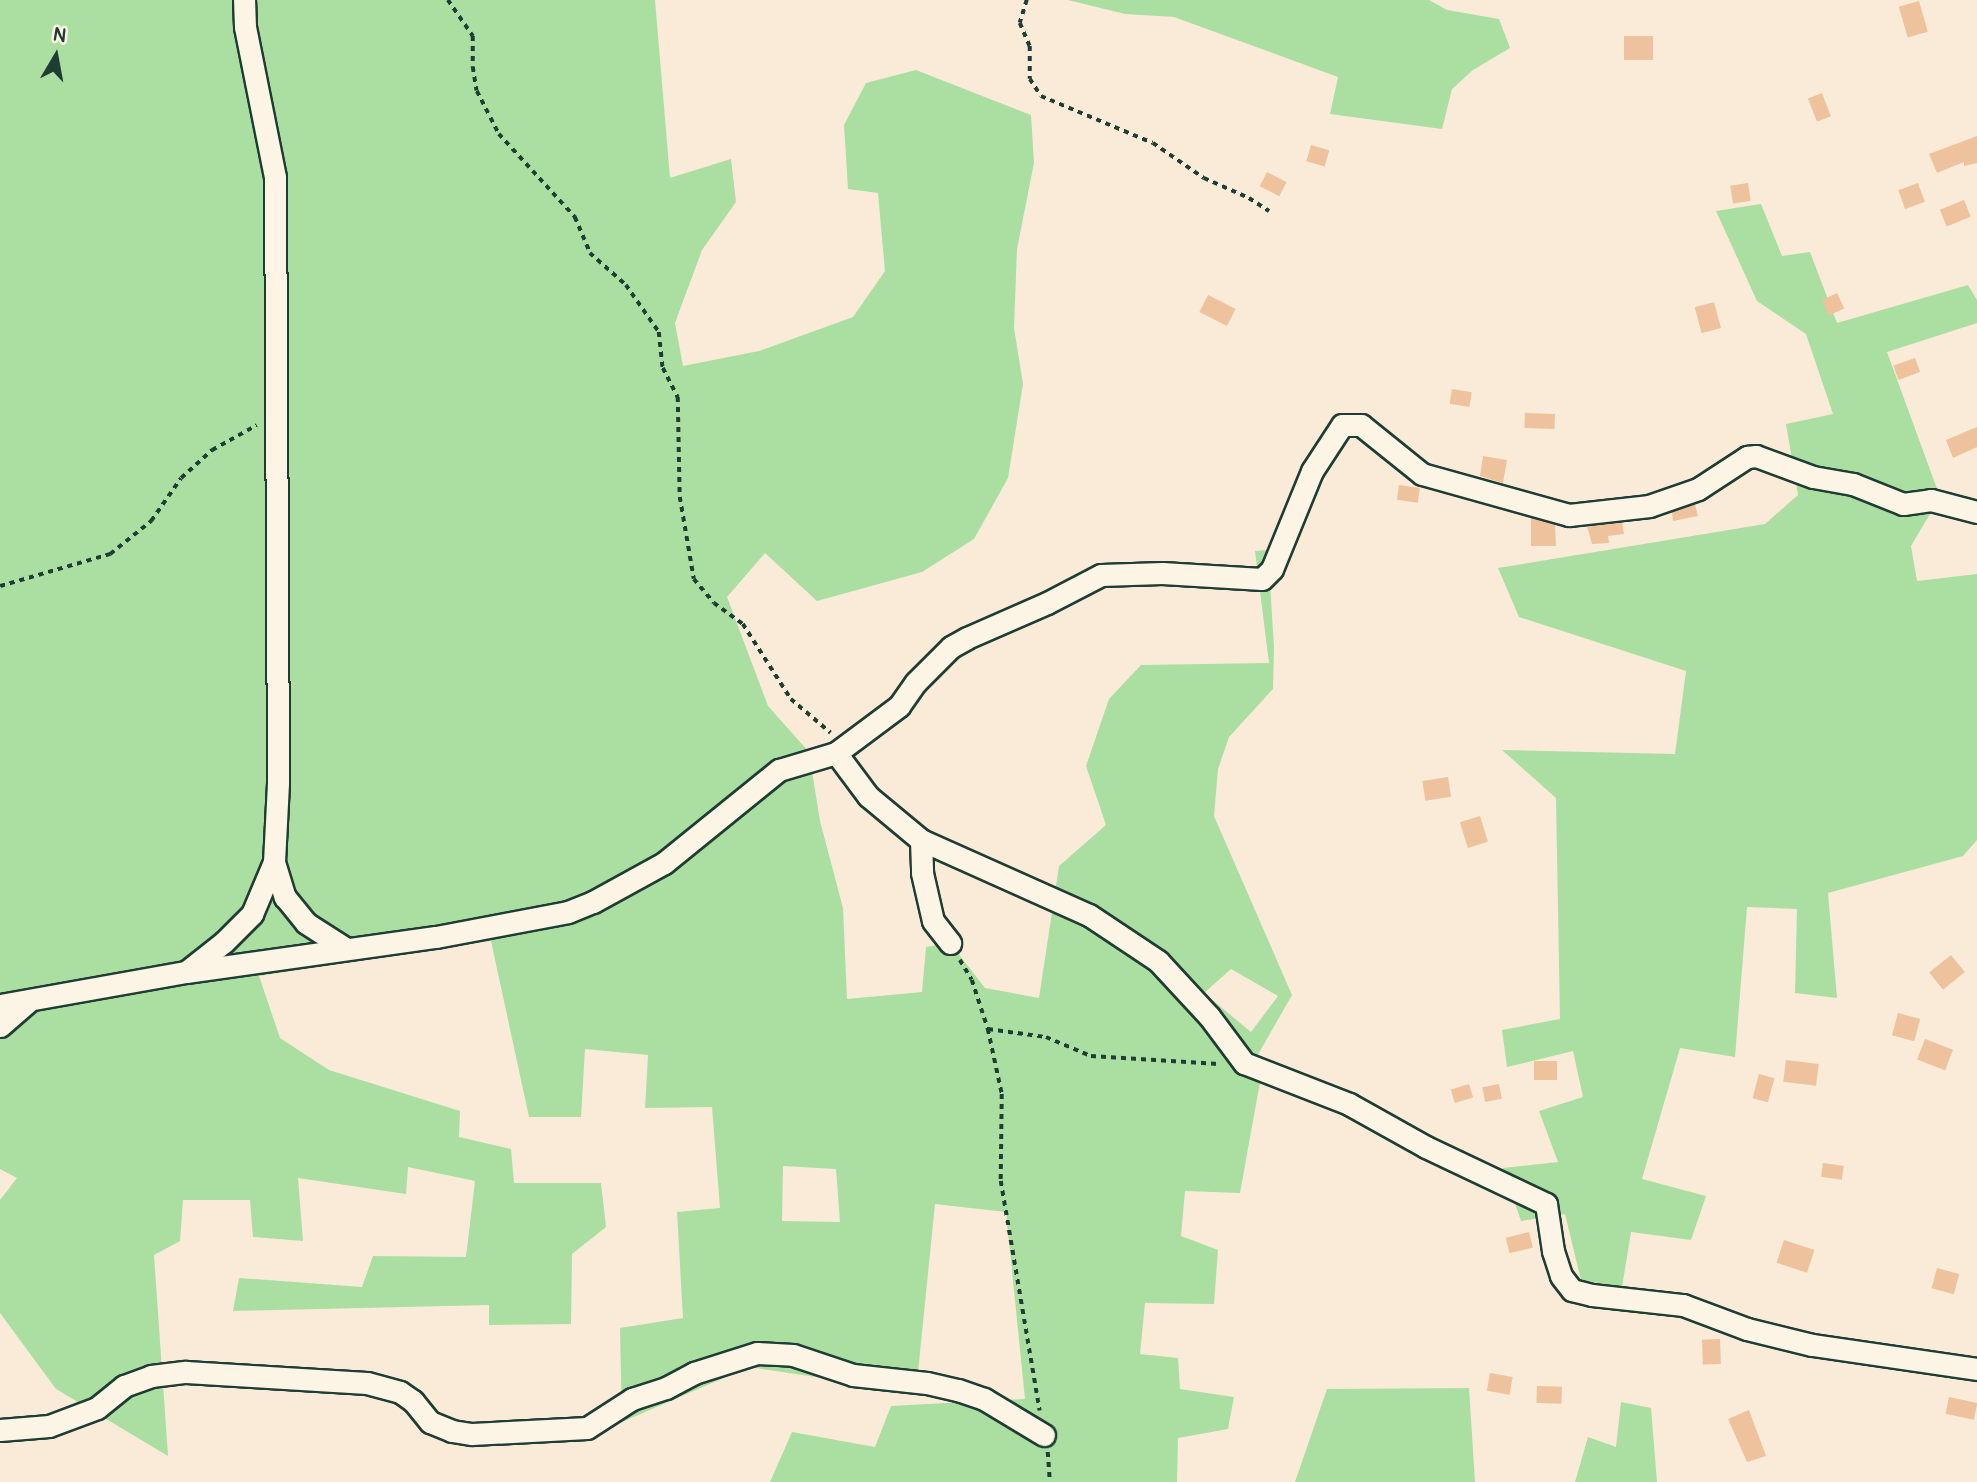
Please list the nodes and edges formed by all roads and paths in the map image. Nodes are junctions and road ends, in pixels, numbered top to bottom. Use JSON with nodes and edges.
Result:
{"nodes":[{"id":1,"x":244,"y":0,"type":"edge"},
{"id":2,"x":448,"y":0,"type":"edge"},
{"id":3,"x":1027,"y":0,"type":"edge"},
{"id":4,"x":1269,"y":211,"type":"dead end"},
{"id":5,"x":277,"y":413,"type":"junction"},
{"id":6,"x":1977,"y":512,"type":"edge"},
{"id":7,"x":0,"y":586,"type":"edge"},
{"id":8,"x":841,"y":749,"type":"junction"},
{"id":9,"x":921,"y":840,"type":"junction"},
{"id":10,"x":274,"y":862,"type":"junction"},
{"id":11,"x":950,"y":943,"type":"joint"},
{"id":12,"x":345,"y":948,"type":"junction"},
{"id":13,"x":186,"y":972,"type":"junction"},
{"id":14,"x":28,"y":1002,"type":"junction"},
{"id":15,"x":0,"y":1005,"type":"edge"},
{"id":16,"x":0,"y":1026,"type":"edge"},
{"id":17,"x":988,"y":1029,"type":"junction"},
{"id":18,"x":1244,"y":1063,"type":"junction"},
{"id":19,"x":1977,"y":1369,"type":"edge"},
{"id":20,"x":0,"y":1430,"type":"edge"},
{"id":21,"x":1044,"y":1435,"type":"junction"},
{"id":22,"x":1050,"y":1482,"type":"edge"}],
"edges":[{"from":1,"to":5,"type":"street"},
{"from":2,"to":8,"type":"path"},
{"from":3,"to":4,"type":"path"},
{"from":5,"to":7,"type":"path"},
{"from":5,"to":10,"type":"street"},
{"from":6,"to":8,"type":"street"},
{"from":8,"to":9,"type":"street"},
{"from":8,"to":12,"type":"street"},
{"from":9,"to":11,"type":"street"},
{"from":9,"to":18,"type":"street"},
{"from":10,"to":12,"type":"street"},
{"from":10,"to":13,"type":"street"},
{"from":11,"to":17,"type":"path"},
{"from":12,"to":13,"type":"street"},
{"from":13,"to":14,"type":"street"},
{"from":14,"to":15,"type":"street"},
{"from":14,"to":16,"type":"street"},
{"from":17,"to":18,"type":"path"},
{"from":17,"to":21,"type":"path"},
{"from":18,"to":19,"type":"street"},
{"from":20,"to":21,"type":"street"},
{"from":21,"to":22,"type":"path"}]}
